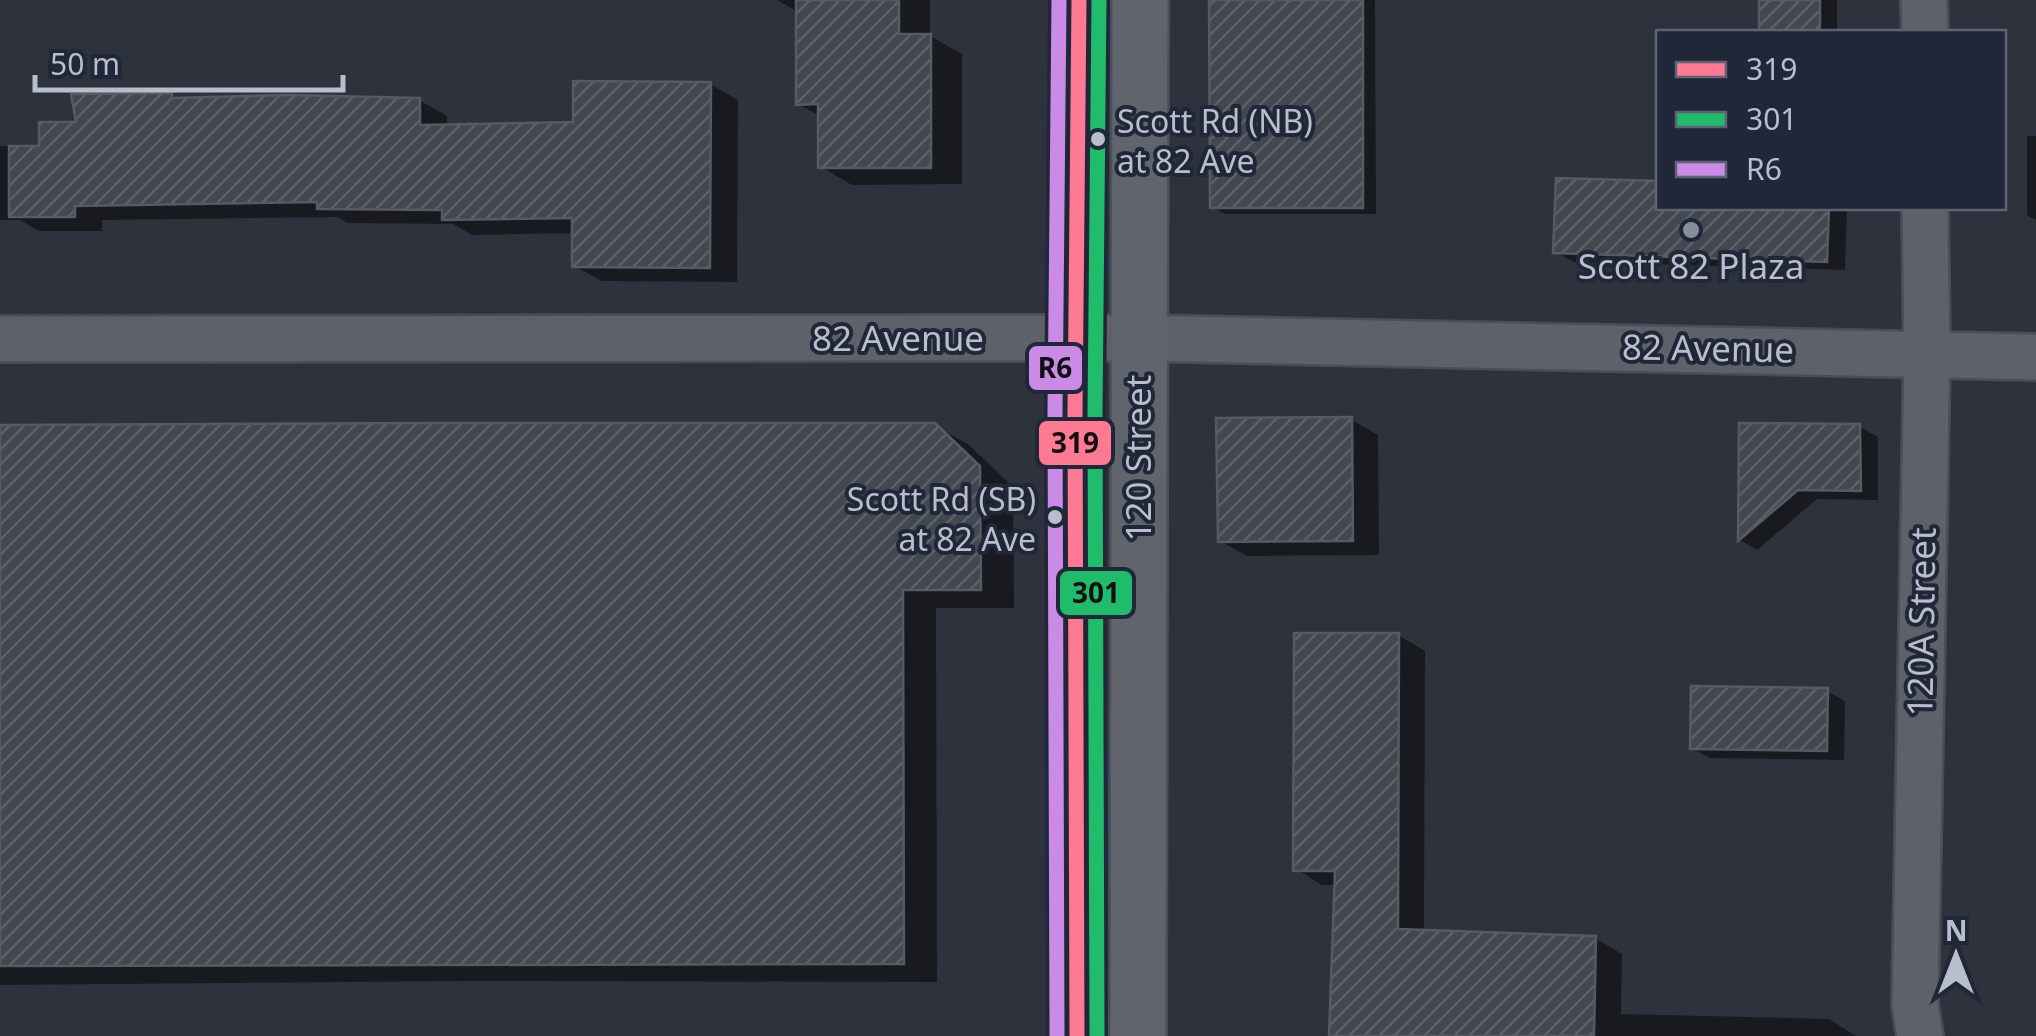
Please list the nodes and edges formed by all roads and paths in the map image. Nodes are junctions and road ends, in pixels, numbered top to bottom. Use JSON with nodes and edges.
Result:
{"nodes":[{"id":1,"x":1080,"y":0,"type":"edge"},
{"id":2,"x":1140,"y":0,"type":"edge"},
{"id":3,"x":1924,"y":0,"type":"edge"},
{"id":4,"x":1925,"y":30,"type":"edge"},
{"id":5,"x":1925,"y":210,"type":"edge"},
{"id":6,"x":1139,"y":338,"type":"junction"},
{"id":7,"x":0,"y":339,"type":"edge"},
{"id":8,"x":1076,"y":339,"type":"junction"},
{"id":9,"x":1927,"y":354,"type":"junction"},
{"id":10,"x":2036,"y":357,"type":"edge"},
{"id":11,"x":1077,"y":1036,"type":"edge"},
{"id":12,"x":1138,"y":1036,"type":"edge"},
{"id":13,"x":1920,"y":1036,"type":"edge"}],
"edges":[{"from":1,"to":8,"type":"main road","name":"120 Street"},
{"from":2,"to":6,"type":"main road","name":"120 Street"},
{"from":3,"to":4,"type":"street"},
{"from":5,"to":9,"type":"street","name":"120A Street"},
{"from":6,"to":8,"type":"street","name":"82 Avenue"},
{"from":6,"to":9,"type":"street","name":"82 Avenue"},
{"from":6,"to":12,"type":"main road","name":"120 Street"},
{"from":7,"to":8,"type":"street","name":"82 Avenue"},
{"from":8,"to":11,"type":"main road","name":"120 Street"},
{"from":9,"to":10,"type":"street","name":"82 Avenue"},
{"from":9,"to":13,"type":"street","name":"120A Street"}]}
